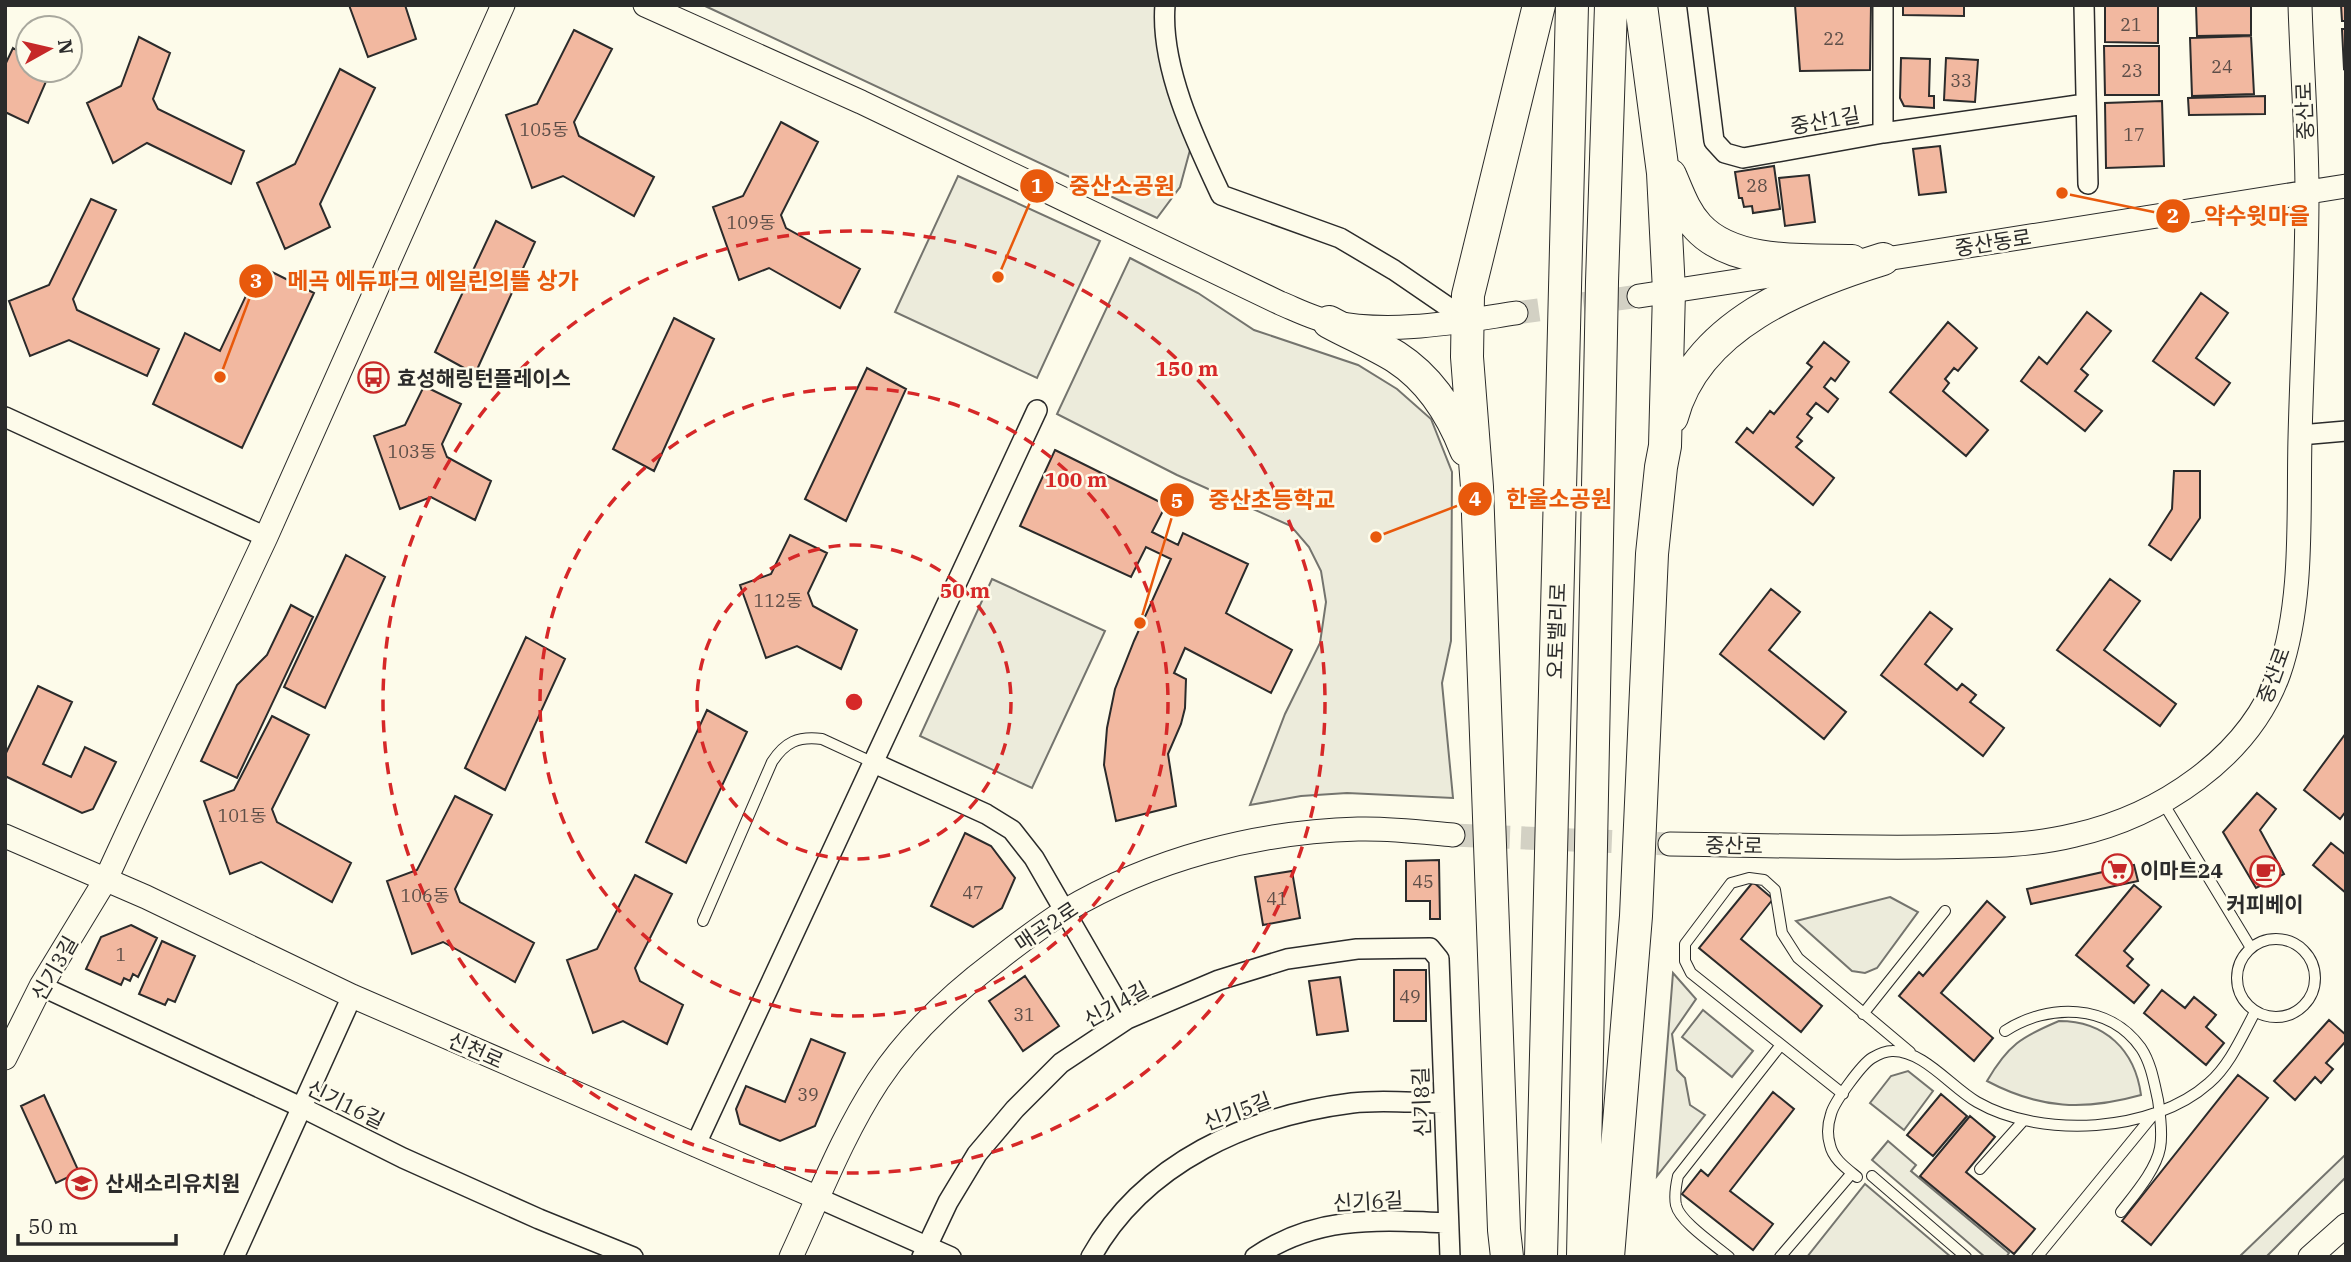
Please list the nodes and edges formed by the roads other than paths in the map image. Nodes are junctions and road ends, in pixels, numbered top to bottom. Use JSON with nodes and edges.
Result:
{"nodes":[{"id":1,"x":503,"y":5,"type":"edge"},
{"id":2,"x":645,"y":5,"type":"edge"},
{"id":3,"x":1165,"y":5,"type":"edge"},
{"id":4,"x":1539,"y":5,"type":"edge"},
{"id":5,"x":1572,"y":5,"type":"edge"},
{"id":6,"x":1611,"y":5,"type":"edge"},
{"id":7,"x":1641,"y":5,"type":"edge"},
{"id":8,"x":1697,"y":5,"type":"edge"},
{"id":9,"x":1883,"y":5,"type":"edge"},
{"id":10,"x":2084,"y":5,"type":"edge"},
{"id":11,"x":2300,"y":5,"type":"edge"},
{"id":12,"x":2085,"y":104,"type":"junction"},
{"id":13,"x":1883,"y":134,"type":"junction"},
{"id":14,"x":1660,"y":151,"type":"junction"},
{"id":15,"x":2088,"y":184,"type":"dead end"},
{"id":16,"x":2346,"y":186,"type":"edge"},
{"id":17,"x":2307,"y":194,"type":"junction"},
{"id":18,"x":1874,"y":261,"type":"junction"},
{"id":19,"x":1654,"y":293,"type":"junction"},
{"id":20,"x":1516,"y":313,"type":"tunnel mouth"},
{"id":21,"x":1467,"y":320,"type":"junction"},
{"id":22,"x":1329,"y":322,"type":"junction"},
{"id":23,"x":1037,"y":410,"type":"dead end"},
{"id":24,"x":5,"y":417,"type":"edge"},
{"id":25,"x":2346,"y":432,"type":"edge"},
{"id":26,"x":2300,"y":435,"type":"junction"},
{"id":27,"x":1665,"y":446,"type":"junction"},
{"id":28,"x":1477,"y":487,"type":"junction"},
{"id":29,"x":266,"y":537,"type":"junction"},
{"id":30,"x":874,"y":763,"type":"junction"},
{"id":31,"x":2162,"y":801,"type":"junction"},
{"id":32,"x":1453,"y":835,"type":"tunnel mouth"},
{"id":33,"x":5,"y":836,"type":"edge"},
{"id":34,"x":1670,"y":844,"type":"tunnel mouth"},
{"id":35,"x":106,"y":879,"type":"junction"},
{"id":36,"x":1945,"y":911,"type":"dead end"},
{"id":37,"x":1064,"y":912,"type":"junction"},
{"id":38,"x":703,"y":921,"type":"dead end"},
{"id":39,"x":1430,"y":948,"type":"joint"},
{"id":40,"x":2251,"y":948,"type":"junction"},
{"id":41,"x":41,"y":986,"type":"junction"},
{"id":42,"x":352,"y":996,"type":"junction"},
{"id":43,"x":2255,"y":1012,"type":"junction"},
{"id":44,"x":1863,"y":1014,"type":"junction"},
{"id":45,"x":1127,"y":1019,"type":"junction"},
{"id":46,"x":2005,"y":1031,"type":"dead end"},
{"id":47,"x":1780,"y":1046,"type":"junction"},
{"id":48,"x":1912,"y":1054,"type":"junction"},
{"id":49,"x":5,"y":1058,"type":"edge"},
{"id":50,"x":1843,"y":1094,"type":"junction"},
{"id":51,"x":1443,"y":1103,"type":"junction"},
{"id":52,"x":303,"y":1108,"type":"junction"},
{"id":53,"x":2157,"y":1112,"type":"junction"},
{"id":54,"x":2024,"y":1120,"type":"junction"},
{"id":55,"x":695,"y":1146,"type":"junction"},
{"id":56,"x":1980,"y":1169,"type":"dead end"},
{"id":57,"x":1872,"y":1176,"type":"dead end"},
{"id":58,"x":818,"y":1198,"type":"junction"},
{"id":59,"x":2121,"y":1212,"type":"dead end"},
{"id":60,"x":1448,"y":1223,"type":"junction"},
{"id":61,"x":2346,"y":1225,"type":"edge"},
{"id":62,"x":924,"y":1251,"type":"edge"},
{"id":63,"x":234,"y":1257,"type":"edge"},
{"id":64,"x":633,"y":1257,"type":"edge"},
{"id":65,"x":791,"y":1257,"type":"edge"},
{"id":66,"x":951,"y":1257,"type":"edge"},
{"id":67,"x":1091,"y":1257,"type":"edge"},
{"id":68,"x":1255,"y":1257,"type":"edge"},
{"id":69,"x":1450,"y":1257,"type":"edge"},
{"id":70,"x":1507,"y":1257,"type":"edge"},
{"id":71,"x":1541,"y":1257,"type":"edge"},
{"id":72,"x":1583,"y":1257,"type":"edge"},
{"id":73,"x":1608,"y":1257,"type":"edge"},
{"id":74,"x":1729,"y":1257,"type":"edge"},
{"id":75,"x":1780,"y":1257,"type":"edge"},
{"id":76,"x":1966,"y":1257,"type":"edge"},
{"id":77,"x":2037,"y":1257,"type":"edge"},
{"id":78,"x":2310,"y":1257,"type":"edge"}],
"edges":[{"from":1,"to":29,"type":"street","name":"신기3길"},
{"from":2,"to":22,"type":"street"},
{"from":3,"to":21,"type":"street"},
{"from":4,"to":21,"type":"highway"},
{"from":5,"to":71,"type":"highway","name":"오토밸리로"},
{"from":6,"to":72,"type":"highway","name":"오토밸리로"},
{"from":7,"to":14,"type":"highway"},
{"from":8,"to":13,"type":"street","name":"중산1길"},
{"from":9,"to":13,"type":"street"},
{"from":10,"to":12,"type":"street"},
{"from":11,"to":17,"type":"street","name":"중산로"},
{"from":12,"to":13,"type":"street","name":"중산1길"},
{"from":12,"to":15,"type":"street"},
{"from":14,"to":18,"type":"highway"},
{"from":14,"to":19,"type":"highway"},
{"from":16,"to":17,"type":"street","name":"중산동로"},
{"from":17,"to":18,"type":"street","name":"중산동로"},
{"from":17,"to":26,"type":"street","name":"중산로"},
{"from":18,"to":19,"type":"street","name":"중산동로"},
{"from":18,"to":27,"type":"highway"},
{"from":19,"to":27,"type":"highway"},
{"from":20,"to":21,"type":"street"},
{"from":21,"to":22,"type":"street"},
{"from":21,"to":28,"type":"highway"},
{"from":22,"to":28,"type":"highway"},
{"from":23,"to":30,"type":"street"},
{"from":24,"to":29,"type":"street"},
{"from":25,"to":26,"type":"street"},
{"from":26,"to":31,"type":"street","name":"중산로"},
{"from":27,"to":73,"type":"highway"},
{"from":28,"to":70,"type":"highway"},
{"from":29,"to":35,"type":"street","name":"신기3길"},
{"from":30,"to":37,"type":"street"},
{"from":30,"to":38,"type":"lane"},
{"from":30,"to":55,"type":"street"},
{"from":31,"to":34,"type":"street","name":"중산로"},
{"from":31,"to":40,"type":"lane"},
{"from":32,"to":37,"type":"street","name":"매곡2로"},
{"from":33,"to":35,"type":"street","name":"신천로"},
{"from":35,"to":41,"type":"street","name":"신기3길"},
{"from":35,"to":42,"type":"street","name":"신천로"},
{"from":36,"to":44,"type":"lane"},
{"from":37,"to":45,"type":"street"},
{"from":37,"to":58,"type":"street","name":"매곡2로"},
{"from":39,"to":45,"type":"street","name":"신기4길"},
{"from":39,"to":51,"type":"street","name":"신기8길"},
{"from":40,"to":43,"type":"lane"},
{"from":40,"to":43,"type":"lane"},
{"from":41,"to":49,"type":"street","name":"신기3길"},
{"from":41,"to":52,"type":"street","name":"신기16길"},
{"from":42,"to":52,"type":"street"},
{"from":42,"to":55,"type":"street","name":"신천로"},
{"from":43,"to":53,"type":"lane"},
{"from":44,"to":47,"type":"lane"},
{"from":44,"to":48,"type":"lane"},
{"from":45,"to":62,"type":"street","name":"신기4길"},
{"from":46,"to":53,"type":"lane"},
{"from":47,"to":50,"type":"lane"},
{"from":47,"to":74,"type":"lane"},
{"from":48,"to":50,"type":"lane"},
{"from":48,"to":54,"type":"lane"},
{"from":50,"to":75,"type":"lane"},
{"from":51,"to":60,"type":"street","name":"신기8길"},
{"from":51,"to":67,"type":"street","name":"신기5길"},
{"from":52,"to":63,"type":"street"},
{"from":52,"to":64,"type":"street","name":"신기16길"},
{"from":53,"to":54,"type":"lane"},
{"from":53,"to":59,"type":"lane"},
{"from":53,"to":77,"type":"lane"},
{"from":54,"to":56,"type":"lane"},
{"from":55,"to":58,"type":"street","name":"신천로"},
{"from":57,"to":76,"type":"lane"},
{"from":58,"to":62,"type":"street","name":"신천로"},
{"from":58,"to":65,"type":"street","name":"매곡2로"},
{"from":60,"to":68,"type":"street","name":"신기6길"},
{"from":60,"to":69,"type":"street","name":"신기8길"},
{"from":61,"to":78,"type":"street"},
{"from":62,"to":66,"type":"street","name":"신천로"}]}
